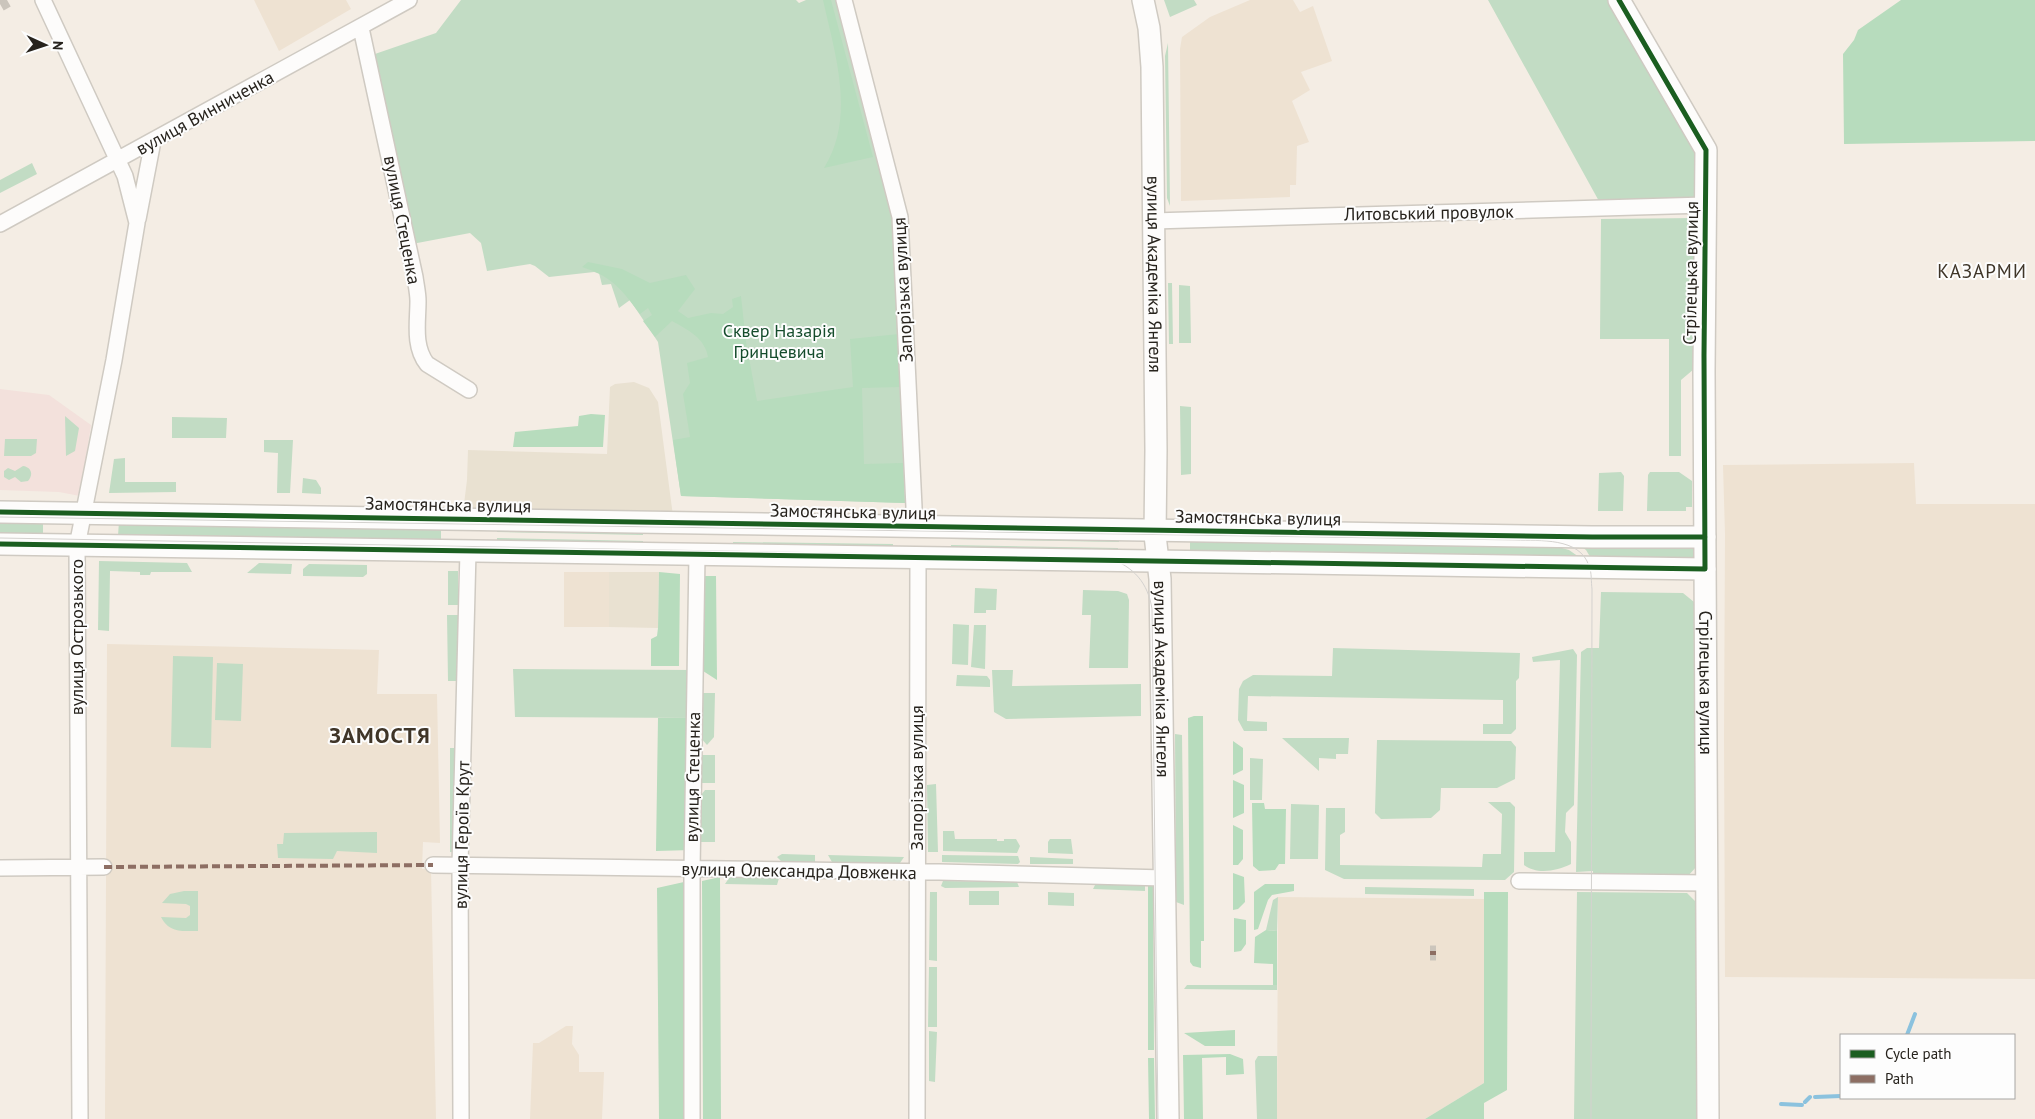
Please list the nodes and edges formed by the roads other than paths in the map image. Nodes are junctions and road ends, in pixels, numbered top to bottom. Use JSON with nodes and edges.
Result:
{"nodes":[{"id":1,"x":44,"y":0,"type":"edge"},
{"id":2,"x":409,"y":0,"type":"edge"},
{"id":3,"x":844,"y":0,"type":"edge"},
{"id":4,"x":1143,"y":0,"type":"edge"},
{"id":5,"x":1619,"y":0,"type":"edge"},
{"id":6,"x":362,"y":28,"type":"junction"},
{"id":7,"x":153,"y":141,"type":"junction"},
{"id":8,"x":118,"y":161,"type":"junction"},
{"id":9,"x":1705,"y":206,"type":"junction"},
{"id":10,"x":1153,"y":221,"type":"junction"},
{"id":11,"x":137,"y":222,"type":"junction"},
{"id":12,"x":0,"y":224,"type":"edge"},
{"id":13,"x":468,"y":390,"type":"dead end"},
{"id":14,"x":0,"y":512,"type":"edge"},
{"id":15,"x":84,"y":513,"type":"junction"},
{"id":16,"x":912,"y":526,"type":"junction"},
{"id":17,"x":1155,"y":530,"type":"junction"},
{"id":18,"x":1705,"y":537,"type":"junction"},
{"id":19,"x":0,"y":544,"type":"edge"},
{"id":20,"x":77,"y":546,"type":"junction"},
{"id":21,"x":468,"y":551,"type":"junction"},
{"id":22,"x":697,"y":555,"type":"junction"},
{"id":23,"x":918,"y":558,"type":"junction"},
{"id":24,"x":1158,"y":561,"type":"junction"},
{"id":25,"x":1705,"y":569,"type":"junction"},
{"id":26,"x":433,"y":865,"type":"dead end"},
{"id":27,"x":460,"y":866,"type":"junction"},
{"id":28,"x":79,"y":867,"type":"junction"},
{"id":29,"x":104,"y":867,"type":"dead end"},
{"id":30,"x":0,"y":868,"type":"edge"},
{"id":31,"x":692,"y":870,"type":"junction"},
{"id":32,"x":917,"y":873,"type":"junction"},
{"id":33,"x":1164,"y":878,"type":"junction"},
{"id":34,"x":1519,"y":880,"type":"dead end"},
{"id":35,"x":1706,"y":883,"type":"junction"},
{"id":36,"x":80,"y":1119,"type":"edge"},
{"id":37,"x":461,"y":1119,"type":"edge"},
{"id":38,"x":692,"y":1119,"type":"edge"},
{"id":39,"x":917,"y":1119,"type":"edge"},
{"id":40,"x":1168,"y":1119,"type":"edge"},
{"id":41,"x":1708,"y":1119,"type":"edge"}],
"edges":[{"from":1,"to":8,"type":"street","name":"вулиця Острозького"},
{"from":2,"to":6,"type":"street","name":"вулиця Винниченка"},
{"from":3,"to":16,"type":"street","name":"Запорізька вулиця"},
{"from":4,"to":10,"type":"main road","name":"вулиця Академіка Янгеля"},
{"from":5,"to":9,"type":"main road","name":"Стрілецька вулиця"},
{"from":6,"to":7,"type":"street","name":"вулиця Винниченка"},
{"from":6,"to":13,"type":"street","name":"вулиця Стеценка"},
{"from":7,"to":8,"type":"street","name":"вулиця Винниченка"},
{"from":7,"to":11,"type":"street"},
{"from":8,"to":11,"type":"street","name":"вулиця Острозького"},
{"from":8,"to":12,"type":"street","name":"вулиця Винниченка"},
{"from":9,"to":10,"type":"street","name":"Литовський провулок"},
{"from":9,"to":18,"type":"main road","name":"Стрілецька вулиця"},
{"from":10,"to":17,"type":"main road","name":"вулиця Академіка Янгеля"},
{"from":11,"to":15,"type":"street","name":"вулиця Острозького"},
{"from":14,"to":15,"type":"main road","name":"Замостянська вулиця"},
{"from":15,"to":16,"type":"main road","name":"Замостянська вулиця"},
{"from":15,"to":20,"type":"street","name":"вулиця Острозького"},
{"from":16,"to":17,"type":"main road","name":"Замостянська вулиця"},
{"from":17,"to":18,"type":"main road","name":"Замостянська вулиця"},
{"from":17,"to":24,"type":"main road","name":"вулиця Академіка Янгеля"},
{"from":18,"to":25,"type":"main road","name":"Стрілецька вулиця"},
{"from":19,"to":20,"type":"main road"},
{"from":20,"to":21,"type":"main road"},
{"from":20,"to":28,"type":"street","name":"вулиця Острозького"},
{"from":21,"to":22,"type":"main road"},
{"from":21,"to":27,"type":"street","name":"вулиця Героїв Крут"},
{"from":22,"to":23,"type":"main road"},
{"from":22,"to":31,"type":"street","name":"вулиця Стеценка"},
{"from":23,"to":24,"type":"main road"},
{"from":23,"to":32,"type":"street","name":"Запорізька вулиця"},
{"from":24,"to":25,"type":"main road"},
{"from":24,"to":33,"type":"main road","name":"вулиця Академіка Янгеля"},
{"from":25,"to":35,"type":"main road","name":"Стрілецька вулиця"},
{"from":26,"to":27,"type":"street","name":"вулиця Олександра Довженка"},
{"from":27,"to":31,"type":"street","name":"вулиця Олександра Довженка"},
{"from":27,"to":37,"type":"street","name":"вулиця Героїв Крут"},
{"from":28,"to":29,"type":"street"},
{"from":28,"to":30,"type":"street"},
{"from":28,"to":36,"type":"street","name":"вулиця Острозького"},
{"from":31,"to":32,"type":"street","name":"вулиця Олександра Довженка"},
{"from":31,"to":38,"type":"street","name":"вулиця Стеценка"},
{"from":32,"to":33,"type":"street","name":"вулиця Олександра Довженка"},
{"from":32,"to":39,"type":"street","name":"Запорізька вулиця"},
{"from":33,"to":40,"type":"main road","name":"вулиця Академіка Янгеля"},
{"from":34,"to":35,"type":"street"},
{"from":35,"to":41,"type":"main road","name":"Стрілецька вулиця"}]}
